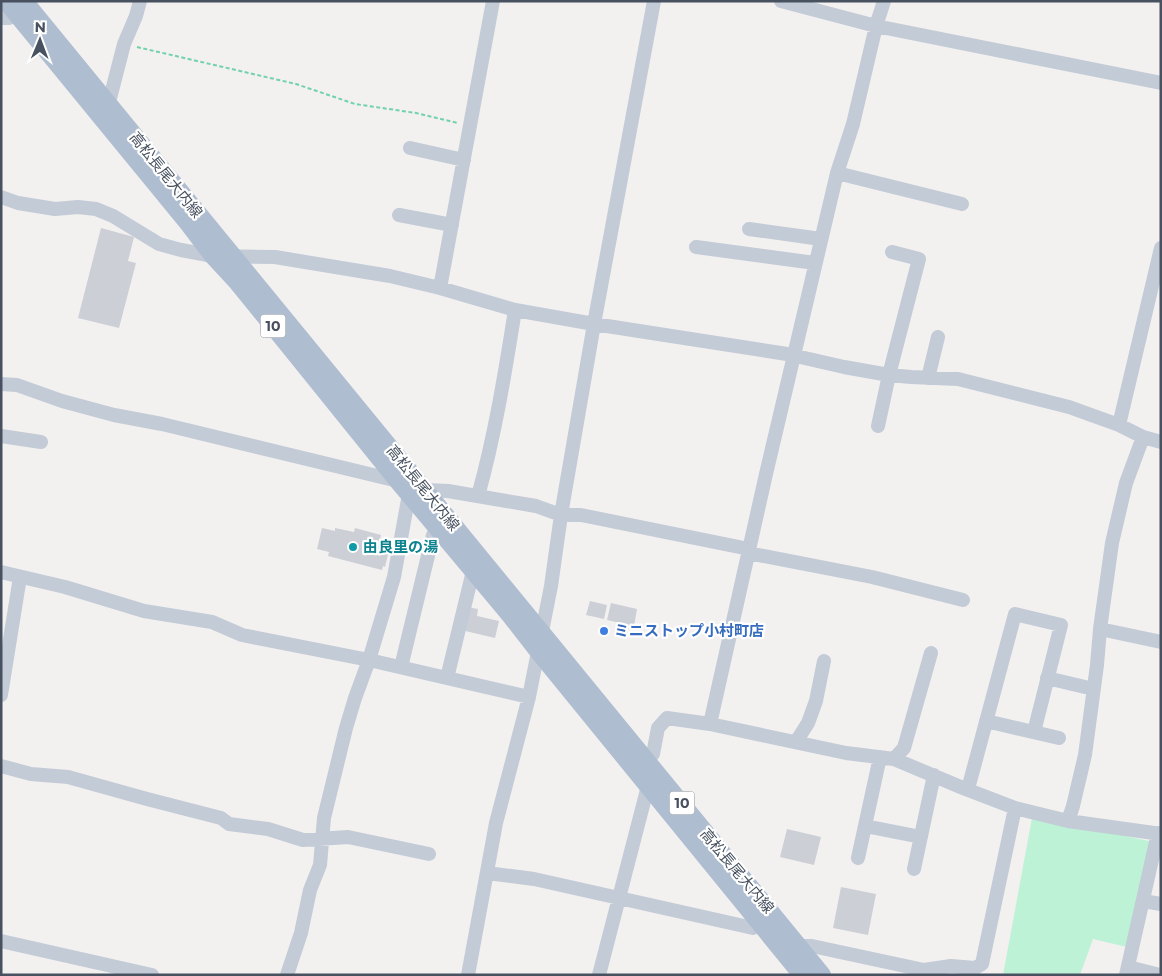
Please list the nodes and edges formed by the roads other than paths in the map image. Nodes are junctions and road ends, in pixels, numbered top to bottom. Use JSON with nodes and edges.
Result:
{"nodes":[{"id":1,"x":6,"y":1,"type":"edge"},
{"id":2,"x":140,"y":1,"type":"edge"},
{"id":3,"x":493,"y":1,"type":"edge"},
{"id":4,"x":654,"y":1,"type":"edge"},
{"id":5,"x":781,"y":1,"type":"edge"},
{"id":6,"x":884,"y":1,"type":"edge"},
{"id":7,"x":14,"y":12,"type":"edge"},
{"id":8,"x":876,"y":26,"type":"junction"},
{"id":9,"x":1161,"y":83,"type":"edge"},
{"id":10,"x":108,"y":103,"type":"junction"},
{"id":11,"x":105,"y":121,"type":"junction"},
{"id":12,"x":410,"y":148,"type":"dead end"},
{"id":13,"x":464,"y":160,"type":"junction"},
{"id":14,"x":837,"y":172,"type":"junction"},
{"id":15,"x":1,"y":197,"type":"edge"},
{"id":16,"x":962,"y":204,"type":"dead end"},
{"id":17,"x":399,"y":215,"type":"dead end"},
{"id":18,"x":452,"y":225,"type":"junction"},
{"id":19,"x":749,"y":229,"type":"dead end"},
{"id":20,"x":821,"y":239,"type":"junction"},
{"id":21,"x":696,"y":247,"type":"dead end"},
{"id":22,"x":1161,"y":248,"type":"edge"},
{"id":23,"x":892,"y":252,"type":"dead end"},
{"id":24,"x":213,"y":256,"type":"junction"},
{"id":25,"x":233,"y":257,"type":"junction"},
{"id":26,"x":815,"y":262,"type":"junction"},
{"id":27,"x":440,"y":288,"type":"junction"},
{"id":28,"x":515,"y":310,"type":"junction"},
{"id":29,"x":594,"y":324,"type":"junction"},
{"id":30,"x":938,"y":337,"type":"dead end"},
{"id":31,"x":794,"y":356,"type":"junction"},
{"id":32,"x":889,"y":374,"type":"junction"},
{"id":33,"x":928,"y":378,"type":"junction"},
{"id":34,"x":1,"y":384,"type":"edge"},
{"id":35,"x":1119,"y":425,"type":"junction"},
{"id":36,"x":878,"y":426,"type":"dead end"},
{"id":37,"x":1,"y":436,"type":"edge"},
{"id":38,"x":1143,"y":437,"type":"junction"},
{"id":39,"x":41,"y":442,"type":"dead end"},
{"id":40,"x":1161,"y":442,"type":"edge"},
{"id":41,"x":411,"y":488,"type":"junction"},
{"id":42,"x":478,"y":496,"type":"junction"},
{"id":43,"x":561,"y":515,"type":"junction"},
{"id":44,"x":433,"y":535,"type":"dead end"},
{"id":45,"x":749,"y":551,"type":"junction"},
{"id":46,"x":473,"y":571,"type":"junction"},
{"id":47,"x":1,"y":572,"type":"edge"},
{"id":48,"x":20,"y":577,"type":"junction"},
{"id":49,"x":963,"y":600,"type":"dead end"},
{"id":50,"x":1100,"y":629,"type":"junction"},
{"id":51,"x":541,"y":632,"type":"junction"},
{"id":52,"x":1161,"y":642,"type":"edge"},
{"id":53,"x":538,"y":651,"type":"junction"},
{"id":54,"x":932,"y":653,"type":"dead end"},
{"id":55,"x":369,"y":660,"type":"junction"},
{"id":56,"x":824,"y":661,"type":"dead end"},
{"id":57,"x":401,"y":667,"type":"junction"},
{"id":58,"x":447,"y":678,"type":"junction"},
{"id":59,"x":1047,"y":678,"type":"junction"},
{"id":60,"x":1085,"y":687,"type":"dead end"},
{"id":61,"x":1,"y":695,"type":"edge"},
{"id":62,"x":529,"y":697,"type":"junction"},
{"id":63,"x":986,"y":721,"type":"junction"},
{"id":64,"x":710,"y":724,"type":"junction"},
{"id":65,"x":1034,"y":732,"type":"junction"},
{"id":66,"x":1059,"y":738,"type":"dead end"},
{"id":67,"x":796,"y":742,"type":"junction"},
{"id":68,"x":880,"y":757,"type":"junction"},
{"id":69,"x":894,"y":759,"type":"junction"},
{"id":70,"x":1,"y":766,"type":"edge"},
{"id":71,"x":641,"y":766,"type":"junction"},
{"id":72,"x":934,"y":775,"type":"junction"},
{"id":73,"x":648,"y":786,"type":"junction"},
{"id":74,"x":968,"y":789,"type":"junction"},
{"id":75,"x":1015,"y":808,"type":"junction"},
{"id":76,"x":1068,"y":821,"type":"junction"},
{"id":77,"x":865,"y":826,"type":"junction"},
{"id":78,"x":1159,"y":833,"type":"edge"},
{"id":79,"x":921,"y":837,"type":"junction"},
{"id":80,"x":322,"y":839,"type":"junction"},
{"id":81,"x":428,"y":854,"type":"dead end"},
{"id":82,"x":858,"y":858,"type":"dead end"},
{"id":83,"x":914,"y":869,"type":"dead end"},
{"id":84,"x":487,"y":872,"type":"junction"},
{"id":85,"x":619,"y":898,"type":"junction"},
{"id":86,"x":1143,"y":901,"type":"junction"},
{"id":87,"x":1161,"y":904,"type":"edge"},
{"id":88,"x":760,"y":924,"type":"junction"},
{"id":89,"x":1,"y":941,"type":"edge"},
{"id":90,"x":800,"y":946,"type":"junction"},
{"id":91,"x":110,"y":970,"type":"edge"},
{"id":92,"x":1127,"y":971,"type":"edge"},
{"id":93,"x":152,"y":975,"type":"edge"},
{"id":94,"x":287,"y":975,"type":"edge"},
{"id":95,"x":468,"y":975,"type":"edge"},
{"id":96,"x":599,"y":975,"type":"edge"},
{"id":97,"x":802,"y":975,"type":"edge"},
{"id":98,"x":822,"y":975,"type":"edge"},
{"id":99,"x":1160,"y":975,"type":"edge"}],
"edges":[{"from":1,"to":7,"type":"main road","name":"高松長尾大内線","number":"10"},
{"from":2,"to":10,"type":"street"},
{"from":3,"to":13,"type":"street"},
{"from":4,"to":29,"type":"street"},
{"from":5,"to":8,"type":"street"},
{"from":6,"to":8,"type":"street"},
{"from":7,"to":10,"type":"main road","name":"高松長尾大内線","number":"10"},
{"from":7,"to":11,"type":"main road","name":"高松長尾大内線","number":"10"},
{"from":8,"to":9,"type":"street"},
{"from":8,"to":14,"type":"street"},
{"from":10,"to":11,"type":"street"},
{"from":10,"to":25,"type":"main road","name":"高松長尾大内線","number":"10"},
{"from":11,"to":24,"type":"main road","name":"高松長尾大内線","number":"10"},
{"from":12,"to":13,"type":"street"},
{"from":13,"to":18,"type":"street"},
{"from":14,"to":16,"type":"street"},
{"from":14,"to":20,"type":"street"},
{"from":15,"to":24,"type":"street"},
{"from":17,"to":18,"type":"street"},
{"from":18,"to":27,"type":"street"},
{"from":19,"to":20,"type":"street"},
{"from":20,"to":26,"type":"street"},
{"from":21,"to":26,"type":"street"},
{"from":22,"to":35,"type":"street"},
{"from":23,"to":32,"type":"street"},
{"from":24,"to":25,"type":"street"},
{"from":24,"to":41,"type":"main road","name":"高松長尾大内線","number":"10"},
{"from":25,"to":27,"type":"street"},
{"from":25,"to":41,"type":"main road","name":"高松長尾大内線","number":"10"},
{"from":26,"to":31,"type":"street"},
{"from":27,"to":28,"type":"street"},
{"from":28,"to":29,"type":"street"},
{"from":28,"to":42,"type":"street"},
{"from":29,"to":31,"type":"street"},
{"from":29,"to":43,"type":"street"},
{"from":30,"to":33,"type":"street"},
{"from":31,"to":32,"type":"street"},
{"from":31,"to":45,"type":"street"},
{"from":32,"to":33,"type":"street"},
{"from":32,"to":36,"type":"street"},
{"from":33,"to":35,"type":"street"},
{"from":34,"to":41,"type":"street"},
{"from":35,"to":38,"type":"street"},
{"from":37,"to":39,"type":"street"},
{"from":38,"to":40,"type":"street"},
{"from":38,"to":50,"type":"street"},
{"from":41,"to":42,"type":"street"},
{"from":41,"to":46,"type":"main road","name":"高松長尾大内線","number":"10"},
{"from":41,"to":51,"type":"main road","name":"高松長尾大内線","number":"10"},
{"from":41,"to":55,"type":"street"},
{"from":42,"to":43,"type":"street"},
{"from":43,"to":45,"type":"street"},
{"from":43,"to":51,"type":"street"},
{"from":44,"to":57,"type":"street"},
{"from":45,"to":49,"type":"street"},
{"from":45,"to":64,"type":"street"},
{"from":46,"to":53,"type":"main road","name":"高松長尾大内線","number":"10"},
{"from":46,"to":58,"type":"street"},
{"from":47,"to":48,"type":"street"},
{"from":48,"to":55,"type":"street"},
{"from":48,"to":61,"type":"street"},
{"from":50,"to":52,"type":"street"},
{"from":50,"to":76,"type":"street"},
{"from":51,"to":53,"type":"street"},
{"from":51,"to":71,"type":"main road","name":"高松長尾大内線","number":"10"},
{"from":53,"to":62,"type":"street"},
{"from":53,"to":71,"type":"main road","name":"高松長尾大内線","number":"10"},
{"from":54,"to":69,"type":"street"},
{"from":55,"to":57,"type":"street"},
{"from":55,"to":80,"type":"street"},
{"from":56,"to":67,"type":"street"},
{"from":57,"to":58,"type":"street"},
{"from":58,"to":62,"type":"street"},
{"from":59,"to":60,"type":"street"},
{"from":59,"to":63,"type":"street"},
{"from":59,"to":65,"type":"street"},
{"from":62,"to":84,"type":"street"},
{"from":63,"to":65,"type":"street"},
{"from":63,"to":74,"type":"street"},
{"from":64,"to":67,"type":"street"},
{"from":64,"to":71,"type":"street"},
{"from":65,"to":66,"type":"street"},
{"from":67,"to":68,"type":"street"},
{"from":68,"to":69,"type":"street"},
{"from":68,"to":77,"type":"street"},
{"from":69,"to":72,"type":"street"},
{"from":70,"to":80,"type":"street"},
{"from":71,"to":73,"type":"main road","name":"高松長尾大内線","number":"10"},
{"from":71,"to":90,"type":"main road","name":"高松長尾大内線","number":"10"},
{"from":72,"to":74,"type":"street"},
{"from":72,"to":79,"type":"street"},
{"from":73,"to":85,"type":"street"},
{"from":73,"to":88,"type":"main road","name":"高松長尾大内線","number":"10"},
{"from":74,"to":75,"type":"street"},
{"from":75,"to":76,"type":"street"},
{"from":75,"to":90,"type":"street"},
{"from":76,"to":78,"type":"street"},
{"from":77,"to":79,"type":"street"},
{"from":77,"to":82,"type":"street"},
{"from":78,"to":86,"type":"street"},
{"from":79,"to":83,"type":"street"},
{"from":80,"to":81,"type":"street"},
{"from":80,"to":94,"type":"street"},
{"from":84,"to":85,"type":"street"},
{"from":84,"to":95,"type":"street"},
{"from":85,"to":88,"type":"street"},
{"from":85,"to":96,"type":"street"},
{"from":86,"to":87,"type":"street"},
{"from":86,"to":92,"type":"street"},
{"from":88,"to":97,"type":"main road","name":"高松長尾大内線","number":"10"},
{"from":89,"to":91,"type":"street"},
{"from":90,"to":98,"type":"main road","name":"高松長尾大内線","number":"10"},
{"from":91,"to":93,"type":"street"},
{"from":92,"to":99,"type":"street"}]}
